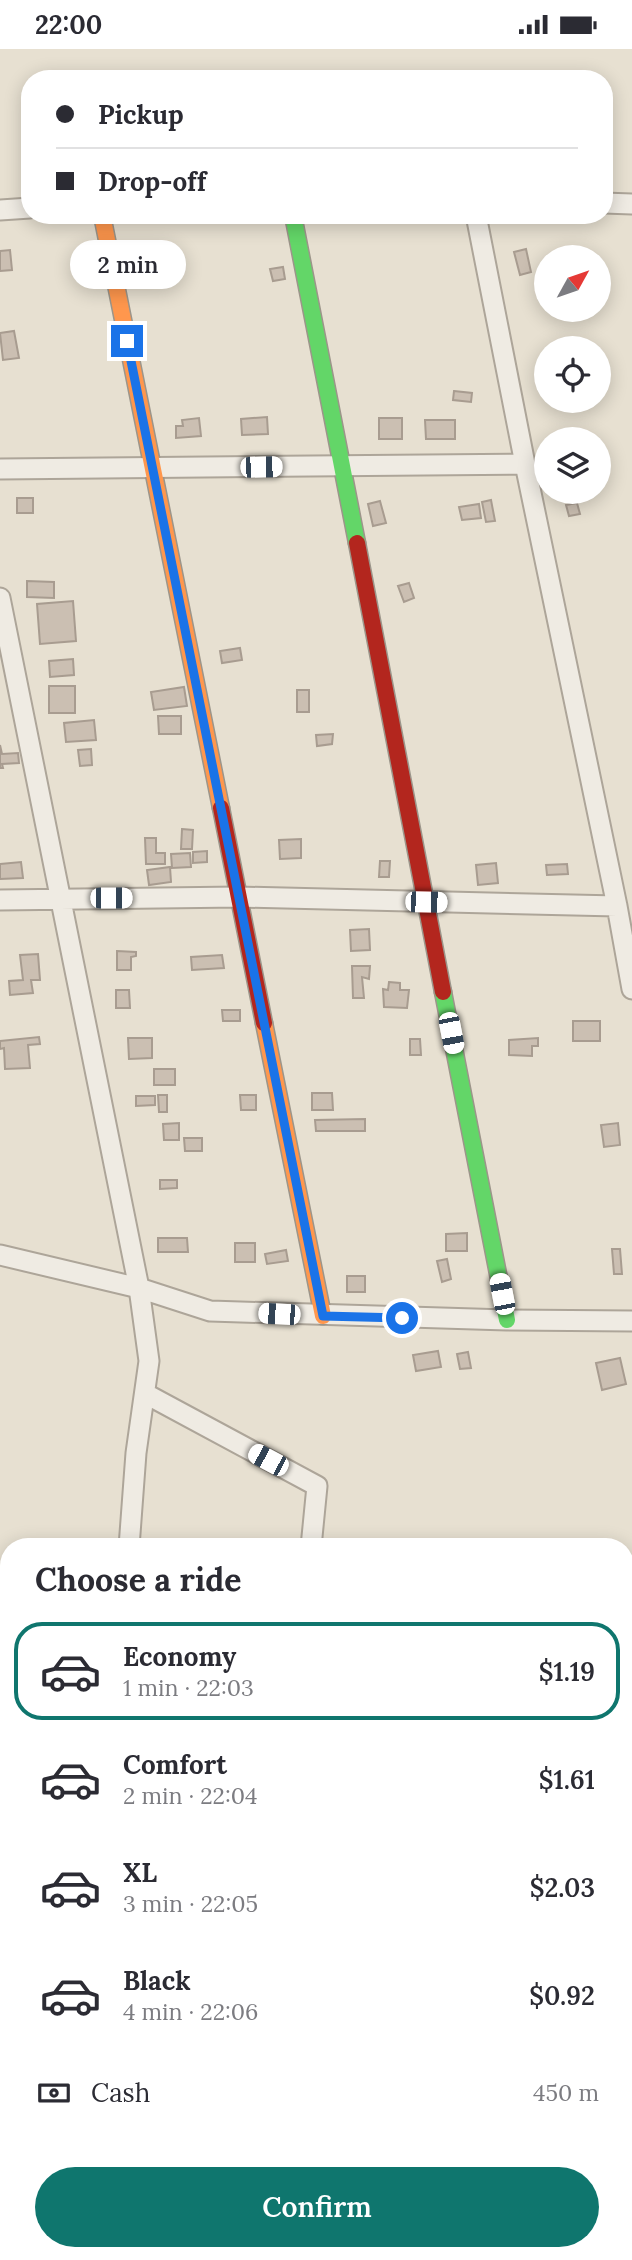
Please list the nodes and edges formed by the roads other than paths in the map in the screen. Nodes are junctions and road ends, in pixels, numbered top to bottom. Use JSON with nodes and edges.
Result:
{"nodes":[{"id":1,"x":613,"y":203,"type":"edge"},
{"id":2,"x":632,"y":204,"type":"edge"},
{"id":3,"x":21,"y":209,"type":"edge"},
{"id":4,"x":0,"y":210,"type":"edge"},
{"id":5,"x":104,"y":224,"type":"edge"},
{"id":6,"x":295,"y":224,"type":"edge"},
{"id":7,"x":478,"y":224,"type":"edge"},
{"id":8,"x":525,"y":464,"type":"junction"},
{"id":9,"x":342,"y":466,"type":"junction"},
{"id":10,"x":152,"y":468,"type":"junction"},
{"id":11,"x":0,"y":469,"type":"edge"},
{"id":12,"x":0,"y":598,"type":"edge"},
{"id":13,"x":239,"y":897,"type":"junction"},
{"id":14,"x":61,"y":898,"type":"junction"},
{"id":15,"x":0,"y":900,"type":"edge"},
{"id":16,"x":426,"y":902,"type":"junction"},
{"id":17,"x":617,"y":906,"type":"junction"},
{"id":18,"x":632,"y":989,"type":"edge"},
{"id":19,"x":0,"y":1255,"type":"edge"},
{"id":20,"x":139,"y":1287,"type":"junction"},
{"id":21,"x":323,"y":1316,"type":"junction"},
{"id":22,"x":507,"y":1320,"type":"junction"},
{"id":23,"x":632,"y":1321,"type":"edge"},
{"id":24,"x":146,"y":1394,"type":"junction"},
{"id":25,"x":130,"y":1538,"type":"edge"},
{"id":26,"x":312,"y":1538,"type":"edge"}],
"edges":[{"from":1,"to":2,"type":"street"},
{"from":3,"to":4,"type":"street"},
{"from":5,"to":10,"type":"street"},
{"from":6,"to":9,"type":"street"},
{"from":7,"to":8,"type":"street"},
{"from":8,"to":9,"type":"street"},
{"from":8,"to":17,"type":"street"},
{"from":9,"to":10,"type":"street"},
{"from":9,"to":16,"type":"street"},
{"from":10,"to":11,"type":"street"},
{"from":10,"to":13,"type":"street"},
{"from":12,"to":14,"type":"street"},
{"from":13,"to":14,"type":"street"},
{"from":13,"to":16,"type":"street"},
{"from":13,"to":21,"type":"street"},
{"from":14,"to":15,"type":"street"},
{"from":14,"to":20,"type":"street"},
{"from":16,"to":17,"type":"street"},
{"from":16,"to":22,"type":"street"},
{"from":17,"to":18,"type":"street"},
{"from":19,"to":20,"type":"street"},
{"from":20,"to":21,"type":"street"},
{"from":20,"to":24,"type":"street"},
{"from":21,"to":22,"type":"street"},
{"from":22,"to":23,"type":"street"},
{"from":24,"to":25,"type":"street"},
{"from":24,"to":26,"type":"street"}]}
